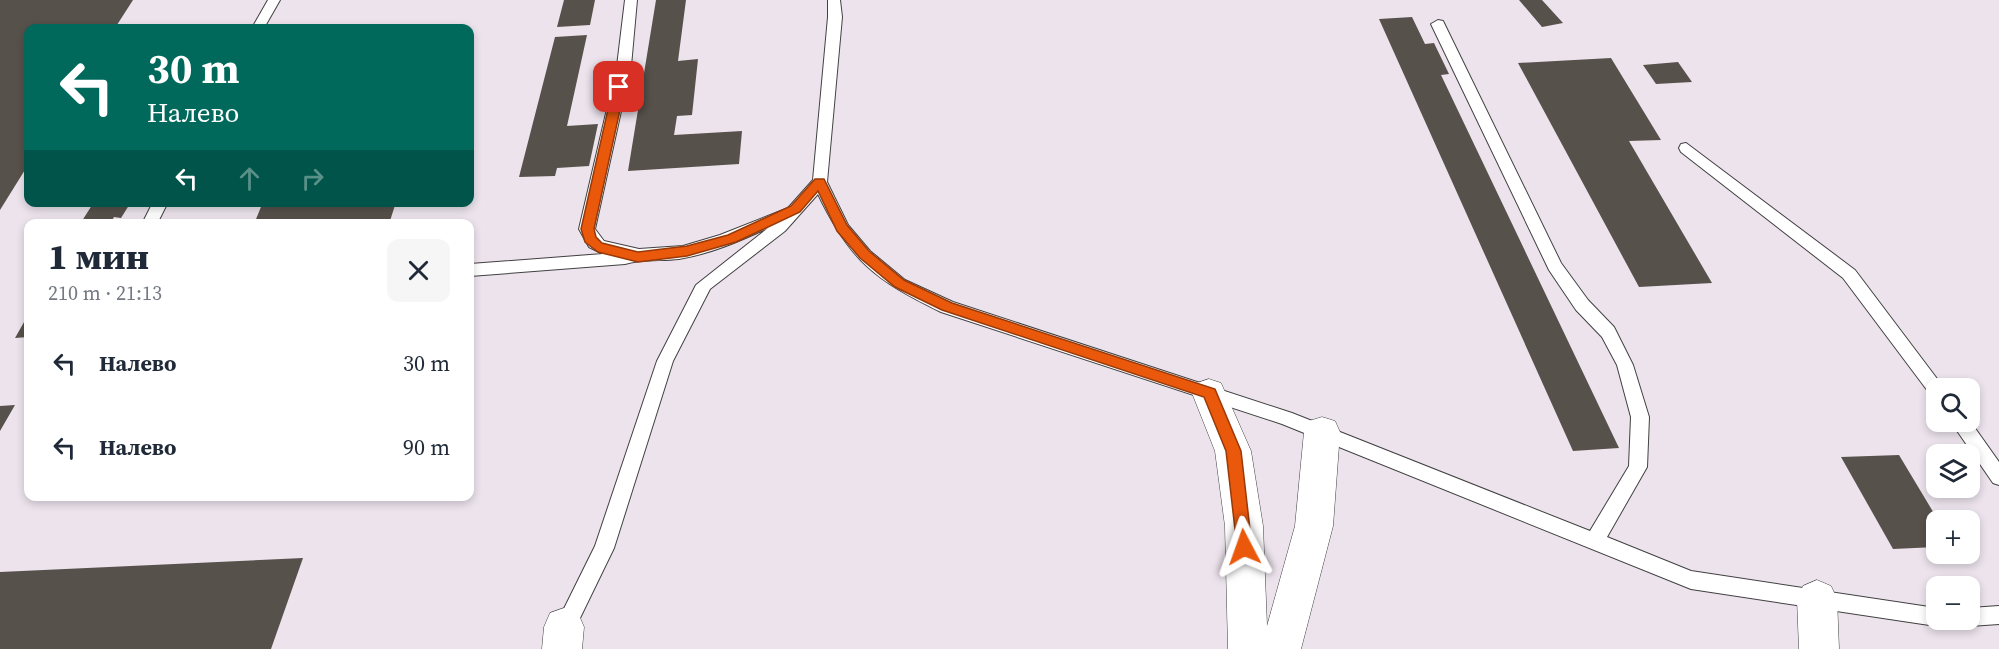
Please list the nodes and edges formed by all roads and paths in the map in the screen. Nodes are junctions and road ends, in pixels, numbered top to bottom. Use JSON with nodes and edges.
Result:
{"nodes":[{"id":1,"x":274,"y":0,"type":"edge"},
{"id":2,"x":631,"y":0,"type":"edge"},
{"id":3,"x":834,"y":0,"type":"edge"},
{"id":4,"x":260,"y":24,"type":"edge"},
{"id":5,"x":1438,"y":24,"type":"dead end"},
{"id":6,"x":1686,"y":148,"type":"dead end"},
{"id":7,"x":820,"y":182,"type":"junction"},
{"id":8,"x":796,"y":209,"type":"junction"},
{"id":9,"x":638,"y":257,"type":"junction"},
{"id":10,"x":474,"y":270,"type":"edge"},
{"id":11,"x":1928,"y":378,"type":"edge"},
{"id":12,"x":1209,"y":393,"type":"junction"},
{"id":13,"x":1322,"y":432,"type":"junction"},
{"id":14,"x":1967,"y":432,"type":"edge"},
{"id":15,"x":1999,"y":477,"type":"edge"},
{"id":16,"x":1594,"y":542,"type":"junction"},
{"id":17,"x":1817,"y":599,"type":"junction"},
{"id":18,"x":1926,"y":615,"type":"edge"},
{"id":19,"x":1999,"y":615,"type":"edge"},
{"id":20,"x":1980,"y":616,"type":"edge"},
{"id":21,"x":560,"y":642,"type":"edge"},
{"id":22,"x":1248,"y":649,"type":"edge"},
{"id":23,"x":1281,"y":649,"type":"edge"},
{"id":24,"x":1819,"y":649,"type":"edge"}],
"edges":[{"from":1,"to":4,"type":"lane"},
{"from":2,"to":9,"type":"lane"},
{"from":3,"to":7,"type":"lane"},
{"from":5,"to":16,"type":"lane"},
{"from":6,"to":11,"type":"lane"},
{"from":7,"to":8,"type":"lane"},
{"from":7,"to":12,"type":"lane"},
{"from":8,"to":9,"type":"lane"},
{"from":8,"to":21,"type":"lane"},
{"from":9,"to":10,"type":"lane"},
{"from":12,"to":13,"type":"lane"},
{"from":12,"to":22,"type":"street"},
{"from":13,"to":16,"type":"lane"},
{"from":13,"to":23,"type":"street"},
{"from":14,"to":15,"type":"lane"},
{"from":16,"to":17,"type":"lane"},
{"from":17,"to":18,"type":"lane"},
{"from":17,"to":24,"type":"street"},
{"from":19,"to":20,"type":"lane"}]}
